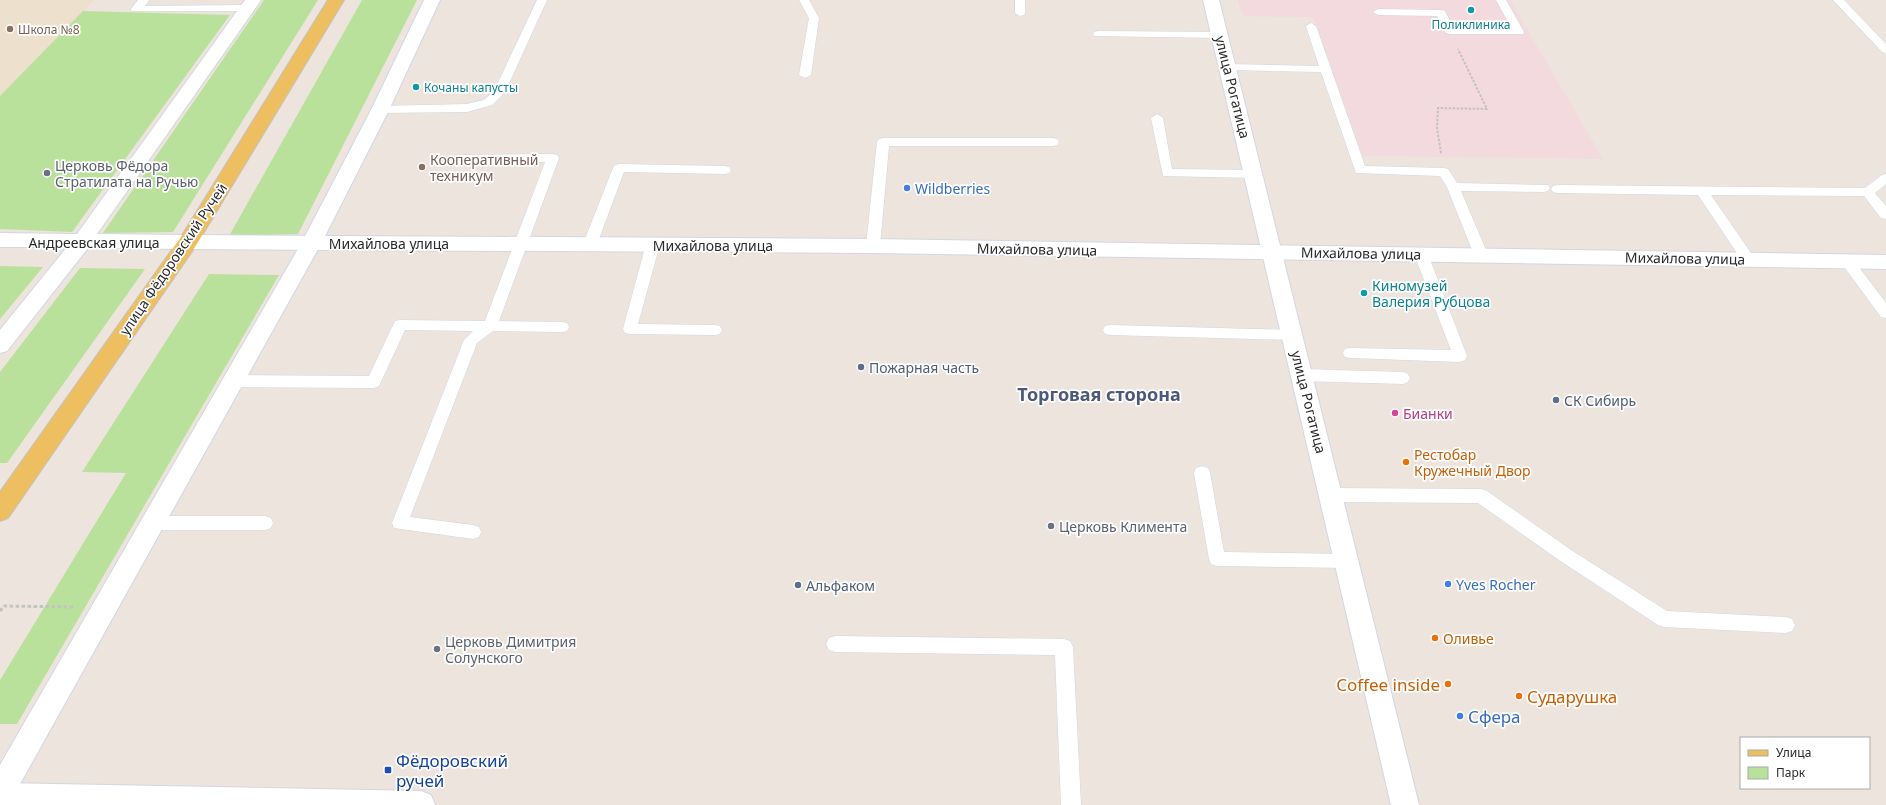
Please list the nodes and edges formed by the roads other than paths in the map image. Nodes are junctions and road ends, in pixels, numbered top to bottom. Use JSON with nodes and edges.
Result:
{"nodes":[{"id":1,"x":144,"y":0,"type":"edge"},
{"id":2,"x":336,"y":0,"type":"edge"},
{"id":3,"x":432,"y":0,"type":"edge"},
{"id":4,"x":542,"y":0,"type":"edge"},
{"id":5,"x":804,"y":0,"type":"edge"},
{"id":6,"x":1020,"y":0,"type":"edge"},
{"id":7,"x":1211,"y":0,"type":"edge"},
{"id":8,"x":1501,"y":0,"type":"edge"},
{"id":9,"x":1838,"y":0,"type":"edge"},
{"id":10,"x":250,"y":4,"type":"edge"},
{"id":11,"x":1378,"y":12,"type":"dead end"},
{"id":12,"x":1020,"y":13,"type":"dead end"},
{"id":13,"x":1311,"y":26,"type":"dead end"},
{"id":14,"x":1098,"y":34,"type":"dead end"},
{"id":15,"x":1220,"y":35,"type":"junction"},
{"id":16,"x":1886,"y":50,"type":"edge"},
{"id":17,"x":1228,"y":67,"type":"junction"},
{"id":18,"x":1326,"y":69,"type":"junction"},
{"id":19,"x":805,"y":75,"type":"dead end"},
{"id":20,"x":380,"y":110,"type":"junction"},
{"id":21,"x":1157,"y":118,"type":"dead end"},
{"id":22,"x":1054,"y":142,"type":"dead end"},
{"id":23,"x":463,"y":159,"type":"dead end"},
{"id":24,"x":726,"y":170,"type":"dead end"},
{"id":25,"x":1254,"y":174,"type":"junction"},
{"id":26,"x":1886,"y":178,"type":"edge"},
{"id":27,"x":1453,"y":188,"type":"junction"},
{"id":28,"x":1544,"y":188,"type":"dead end"},
{"id":29,"x":1557,"y":189,"type":"dead end"},
{"id":30,"x":1701,"y":190,"type":"junction"},
{"id":31,"x":1868,"y":192,"type":"junction"},
{"id":32,"x":1886,"y":215,"type":"edge"},
{"id":33,"x":0,"y":240,"type":"edge"},
{"id":34,"x":82,"y":242,"type":"junction"},
{"id":35,"x":188,"y":242,"type":"junction"},
{"id":36,"x":312,"y":242,"type":"junction"},
{"id":37,"x":521,"y":244,"type":"junction"},
{"id":38,"x":590,"y":244,"type":"junction"},
{"id":39,"x":653,"y":244,"type":"junction"},
{"id":40,"x":873,"y":246,"type":"junction"},
{"id":41,"x":1273,"y":252,"type":"junction"},
{"id":42,"x":1421,"y":254,"type":"junction"},
{"id":43,"x":1481,"y":255,"type":"junction"},
{"id":44,"x":1748,"y":259,"type":"junction"},
{"id":45,"x":1847,"y":261,"type":"junction"},
{"id":46,"x":1886,"y":262,"type":"edge"},
{"id":47,"x":1886,"y":313,"type":"edge"},
{"id":48,"x":490,"y":326,"type":"junction"},
{"id":49,"x":562,"y":327,"type":"dead end"},
{"id":50,"x":715,"y":330,"type":"dead end"},
{"id":51,"x":1110,"y":330,"type":"dead end"},
{"id":52,"x":1293,"y":336,"type":"junction"},
{"id":53,"x":0,"y":345,"type":"edge"},
{"id":54,"x":1350,"y":353,"type":"dead end"},
{"id":55,"x":1302,"y":375,"type":"junction"},
{"id":56,"x":1404,"y":378,"type":"dead end"},
{"id":57,"x":234,"y":382,"type":"junction"},
{"id":58,"x":1202,"y":473,"type":"dead end"},
{"id":59,"x":1331,"y":495,"type":"junction"},
{"id":60,"x":0,"y":511,"type":"edge"},
{"id":61,"x":154,"y":523,"type":"junction"},
{"id":62,"x":265,"y":523,"type":"dead end"},
{"id":63,"x":473,"y":532,"type":"dead end"},
{"id":64,"x":1347,"y":561,"type":"junction"},
{"id":65,"x":1786,"y":625,"type":"dead end"},
{"id":66,"x":835,"y":644,"type":"dead end"},
{"id":67,"x":0,"y":792,"type":"edge"},
{"id":68,"x":0,"y":797,"type":"edge"},
{"id":69,"x":420,"y":805,"type":"edge"},
{"id":70,"x":1071,"y":805,"type":"edge"},
{"id":71,"x":1405,"y":805,"type":"edge"}],
"edges":[{"from":1,"to":10,"type":"lane"},
{"from":2,"to":35,"type":"main road","name":"улица Фёдоровский Ручей"},
{"from":3,"to":20,"type":"street"},
{"from":4,"to":20,"type":"lane"},
{"from":5,"to":19,"type":"lane"},
{"from":6,"to":12,"type":"lane"},
{"from":7,"to":15,"type":"street","name":"улица Рогатица"},
{"from":8,"to":11,"type":"lane"},
{"from":9,"to":16,"type":"lane"},
{"from":10,"to":34,"type":"street"},
{"from":13,"to":18,"type":"lane"},
{"from":14,"to":15,"type":"lane"},
{"from":15,"to":17,"type":"street","name":"улица Рогатица"},
{"from":17,"to":18,"type":"lane"},
{"from":17,"to":25,"type":"street","name":"улица Рогатица"},
{"from":18,"to":27,"type":"lane"},
{"from":20,"to":36,"type":"street"},
{"from":21,"to":25,"type":"lane"},
{"from":22,"to":40,"type":"lane"},
{"from":23,"to":37,"type":"lane"},
{"from":24,"to":38,"type":"lane"},
{"from":25,"to":41,"type":"street","name":"улица Рогатица"},
{"from":26,"to":31,"type":"lane"},
{"from":27,"to":28,"type":"lane"},
{"from":27,"to":43,"type":"lane"},
{"from":29,"to":30,"type":"lane"},
{"from":30,"to":31,"type":"lane"},
{"from":30,"to":44,"type":"lane"},
{"from":31,"to":32,"type":"lane"},
{"from":33,"to":34,"type":"street","name":"Андреевская улица"},
{"from":34,"to":35,"type":"street","name":"Андреевская улица"},
{"from":34,"to":53,"type":"street"},
{"from":35,"to":36,"type":"street","name":"Михайлова улица"},
{"from":35,"to":60,"type":"main road","name":"улица Фёдоровский Ручей"},
{"from":36,"to":37,"type":"street","name":"Михайлова улица"},
{"from":36,"to":57,"type":"street"},
{"from":37,"to":38,"type":"street","name":"Михайлова улица"},
{"from":37,"to":48,"type":"lane"},
{"from":38,"to":39,"type":"street","name":"Михайлова улица"},
{"from":39,"to":40,"type":"street","name":"Михайлова улица"},
{"from":39,"to":50,"type":"lane"},
{"from":40,"to":41,"type":"street","name":"Михайлова улица"},
{"from":41,"to":42,"type":"street","name":"Михайлова улица"},
{"from":41,"to":52,"type":"street","name":"улица Рогатица"},
{"from":42,"to":43,"type":"street","name":"Михайлова улица"},
{"from":42,"to":54,"type":"lane"},
{"from":43,"to":44,"type":"street","name":"Михайлова улица"},
{"from":44,"to":45,"type":"street","name":"Михайлова улица"},
{"from":45,"to":46,"type":"street","name":"Михайлова улица"},
{"from":45,"to":47,"type":"lane"},
{"from":48,"to":49,"type":"lane"},
{"from":48,"to":57,"type":"lane"},
{"from":48,"to":63,"type":"lane"},
{"from":51,"to":52,"type":"lane"},
{"from":52,"to":55,"type":"street","name":"улица Рогатица"},
{"from":55,"to":56,"type":"lane"},
{"from":55,"to":59,"type":"street","name":"улица Рогатица"},
{"from":57,"to":61,"type":"street"},
{"from":58,"to":64,"type":"lane"},
{"from":59,"to":64,"type":"street","name":"улица Рогатица"},
{"from":59,"to":65,"type":"lane"},
{"from":61,"to":62,"type":"lane"},
{"from":61,"to":67,"type":"street"},
{"from":64,"to":71,"type":"street","name":"улица Рогатица"},
{"from":66,"to":70,"type":"lane"},
{"from":68,"to":69,"type":"street"}]}
